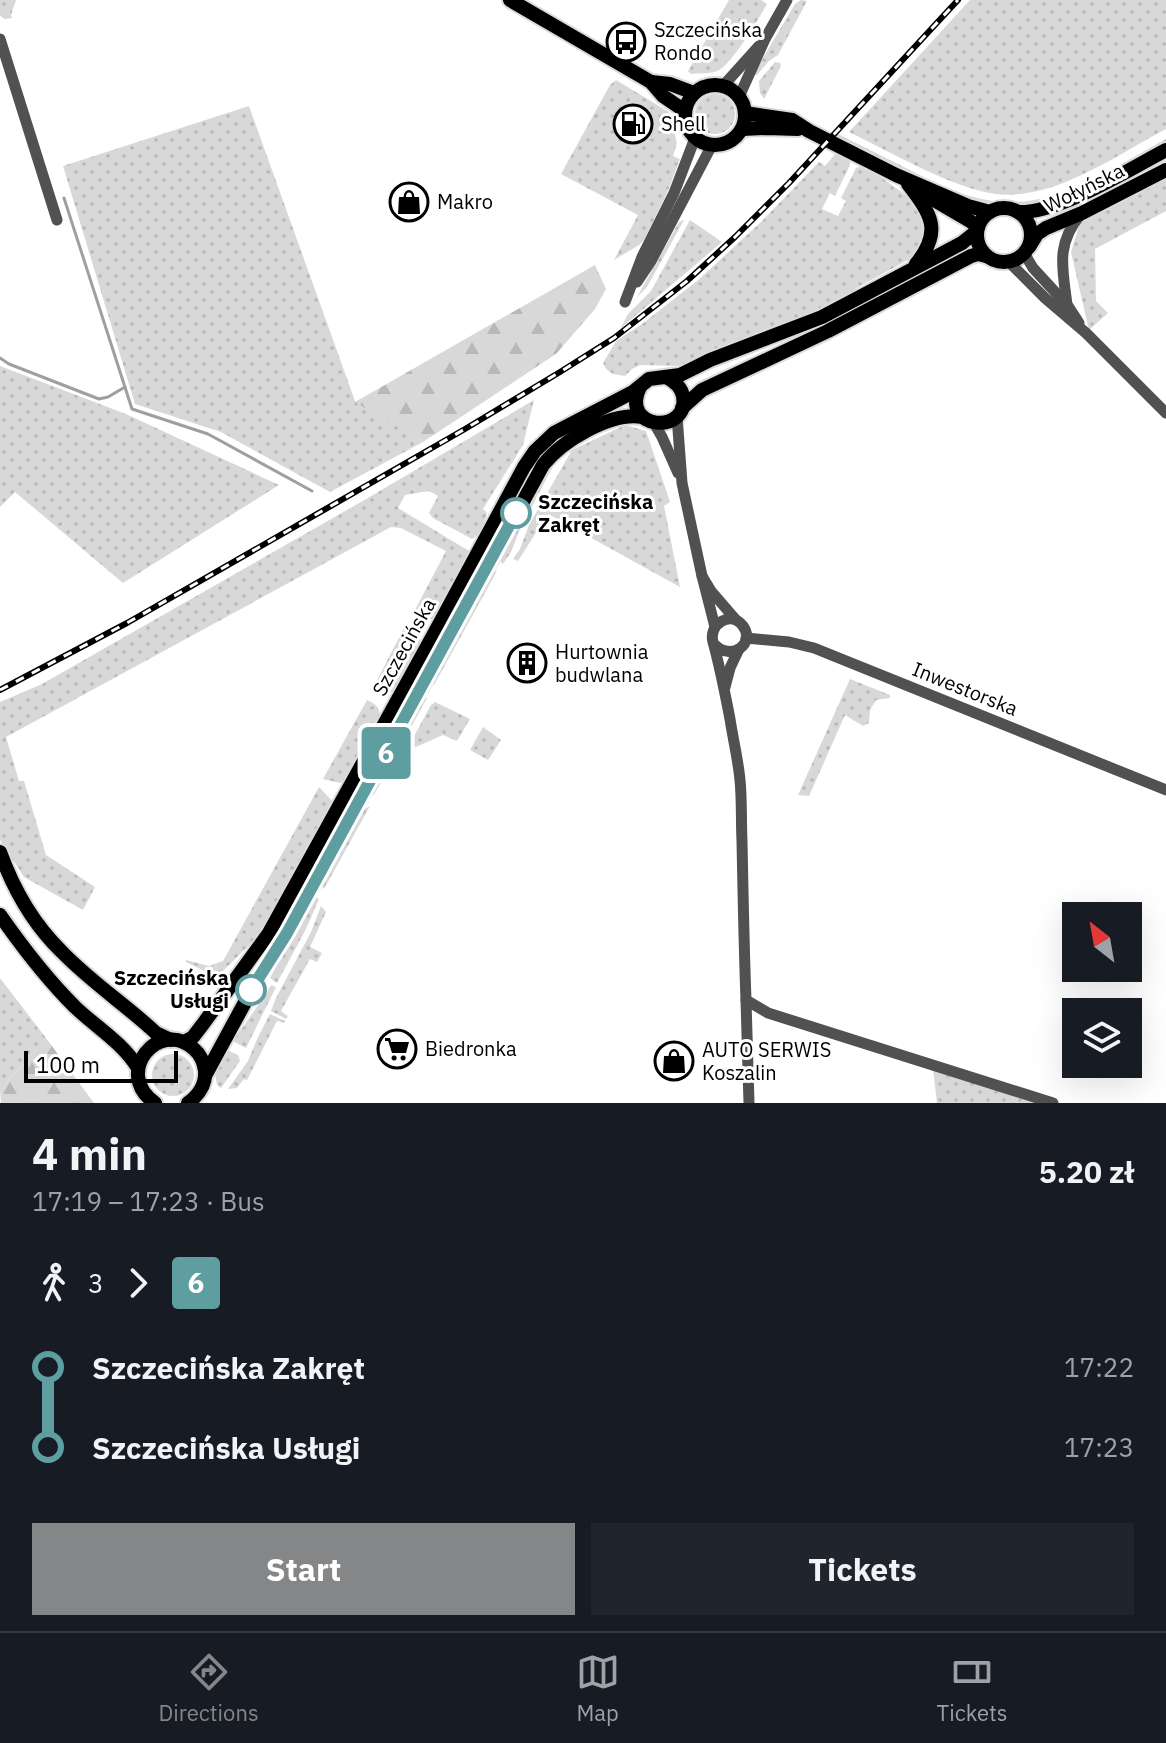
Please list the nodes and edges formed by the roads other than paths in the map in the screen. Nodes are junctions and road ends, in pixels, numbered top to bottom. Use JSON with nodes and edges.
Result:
{"nodes":[{"id":1,"x":510,"y":0,"type":"edge"},
{"id":2,"x":787,"y":0,"type":"edge"},
{"id":3,"x":0,"y":39,"type":"edge"},
{"id":4,"x":765,"y":39,"type":"junction"},
{"id":5,"x":651,"y":82,"type":"junction"},
{"id":6,"x":723,"y":86,"type":"junction"},
{"id":7,"x":694,"y":93,"type":"junction"},
{"id":8,"x":739,"y":97,"type":"junction"},
{"id":9,"x":685,"y":111,"type":"junction"},
{"id":10,"x":745,"y":113,"type":"junction"},
{"id":11,"x":742,"y":129,"type":"junction"},
{"id":12,"x":809,"y":131,"type":"junction"},
{"id":13,"x":695,"y":138,"type":"junction"},
{"id":14,"x":712,"y":145,"type":"junction"},
{"id":15,"x":1166,"y":150,"type":"edge"},
{"id":16,"x":1166,"y":170,"type":"edge"},
{"id":17,"x":902,"y":179,"type":"junction"},
{"id":18,"x":990,"y":212,"type":"junction"},
{"id":19,"x":1018,"y":212,"type":"junction"},
{"id":20,"x":1082,"y":213,"type":"junction"},
{"id":21,"x":57,"y":220,"type":"dead end"},
{"id":22,"x":977,"y":229,"type":"junction"},
{"id":23,"x":1025,"y":252,"type":"junction"},
{"id":24,"x":986,"y":256,"type":"junction"},
{"id":25,"x":1009,"y":262,"type":"junction"},
{"id":26,"x":911,"y":271,"type":"junction"},
{"id":27,"x":1068,"y":306,"type":"junction"},
{"id":28,"x":1086,"y":333,"type":"junction"},
{"id":29,"x":666,"y":377,"type":"junction"},
{"id":30,"x":640,"y":387,"type":"junction"},
{"id":31,"x":680,"y":412,"type":"junction"},
{"id":32,"x":1166,"y":413,"type":"edge"},
{"id":33,"x":648,"y":420,"type":"junction"},
{"id":34,"x":682,"y":483,"type":"junction"},
{"id":35,"x":702,"y":576,"type":"junction"},
{"id":36,"x":736,"y":620,"type":"junction"},
{"id":37,"x":715,"y":627,"type":"junction"},
{"id":38,"x":746,"y":638,"type":"junction"},
{"id":39,"x":714,"y":644,"type":"junction"},
{"id":40,"x":739,"y":649,"type":"junction"},
{"id":41,"x":724,"y":691,"type":"junction"},
{"id":42,"x":1166,"y":790,"type":"edge"},
{"id":43,"x":0,"y":852,"type":"edge"},
{"id":44,"x":0,"y":915,"type":"edge"},
{"id":45,"x":746,"y":1000,"type":"junction"},
{"id":46,"x":177,"y":1041,"type":"junction"},
{"id":47,"x":138,"y":1068,"type":"junction"},
{"id":48,"x":205,"y":1076,"type":"junction"},
{"id":49,"x":141,"y":1096,"type":"edge"},
{"id":50,"x":155,"y":1103,"type":"edge"},
{"id":51,"x":188,"y":1103,"type":"edge"},
{"id":52,"x":749,"y":1103,"type":"edge"},
{"id":53,"x":1053,"y":1103,"type":"edge"}],
"edges":[{"from":1,"to":5,"type":"main road"},
{"from":2,"to":4,"type":"street"},
{"from":3,"to":21,"type":"street"},
{"from":4,"to":6,"type":"street"},
{"from":4,"to":8,"type":"street"},
{"from":5,"to":7,"type":"main road"},
{"from":5,"to":9,"type":"main road"},
{"from":6,"to":7,"type":"main road"},
{"from":6,"to":8,"type":"main road"},
{"from":7,"to":9,"type":"main road"},
{"from":8,"to":10,"type":"main road"},
{"from":9,"to":13,"type":"main road"},
{"from":10,"to":11,"type":"main road"},
{"from":10,"to":12,"type":"main road"},
{"from":11,"to":12,"type":"main road"},
{"from":11,"to":14,"type":"main road"},
{"from":12,"to":17,"type":"main road"},
{"from":13,"to":14,"type":"main road"},
{"from":13,"to":14,"type":"street"},
{"from":15,"to":19,"type":"main road","name":"Wołyńska"},
{"from":16,"to":20,"type":"main road","name":"Wołyńska"},
{"from":17,"to":18,"type":"main road"},
{"from":17,"to":22,"type":"main road"},
{"from":17,"to":26,"type":"main road"},
{"from":18,"to":19,"type":"main road"},
{"from":18,"to":22,"type":"main road"},
{"from":19,"to":23,"type":"main road"},
{"from":20,"to":23,"type":"main road","name":"Wołyńska"},
{"from":20,"to":27,"type":"street"},
{"from":22,"to":24,"type":"main road"},
{"from":22,"to":26,"type":"main road"},
{"from":23,"to":25,"type":"main road"},
{"from":23,"to":27,"type":"street"},
{"from":24,"to":25,"type":"main road"},
{"from":24,"to":31,"type":"main road"},
{"from":25,"to":28,"type":"street"},
{"from":26,"to":29,"type":"main road"},
{"from":27,"to":28,"type":"street"},
{"from":28,"to":32,"type":"street"},
{"from":29,"to":30,"type":"main road"},
{"from":29,"to":31,"type":"main road"},
{"from":30,"to":33,"type":"main road"},
{"from":30,"to":46,"type":"main road","name":"Szczecińska"},
{"from":31,"to":33,"type":"main road"},
{"from":31,"to":34,"type":"street"},
{"from":33,"to":34,"type":"street"},
{"from":33,"to":48,"type":"main road","name":"Szczecińska"},
{"from":34,"to":35,"type":"street"},
{"from":35,"to":36,"type":"street"},
{"from":35,"to":37,"type":"street"},
{"from":36,"to":37,"type":"street"},
{"from":36,"to":38,"type":"street"},
{"from":37,"to":39,"type":"street"},
{"from":38,"to":40,"type":"street"},
{"from":38,"to":42,"type":"street","name":"Inwestorska"},
{"from":39,"to":40,"type":"street"},
{"from":39,"to":41,"type":"street"},
{"from":40,"to":41,"type":"street"},
{"from":41,"to":45,"type":"street"},
{"from":43,"to":46,"type":"main road"},
{"from":44,"to":47,"type":"main road"},
{"from":45,"to":52,"type":"street"},
{"from":45,"to":53,"type":"street"},
{"from":46,"to":47,"type":"main road","name":"Szczecińska"},
{"from":46,"to":48,"type":"main road"},
{"from":47,"to":49,"type":"main road"},
{"from":48,"to":51,"type":"main road","name":"Szczecińska"},
{"from":49,"to":50,"type":"main road"}]}
